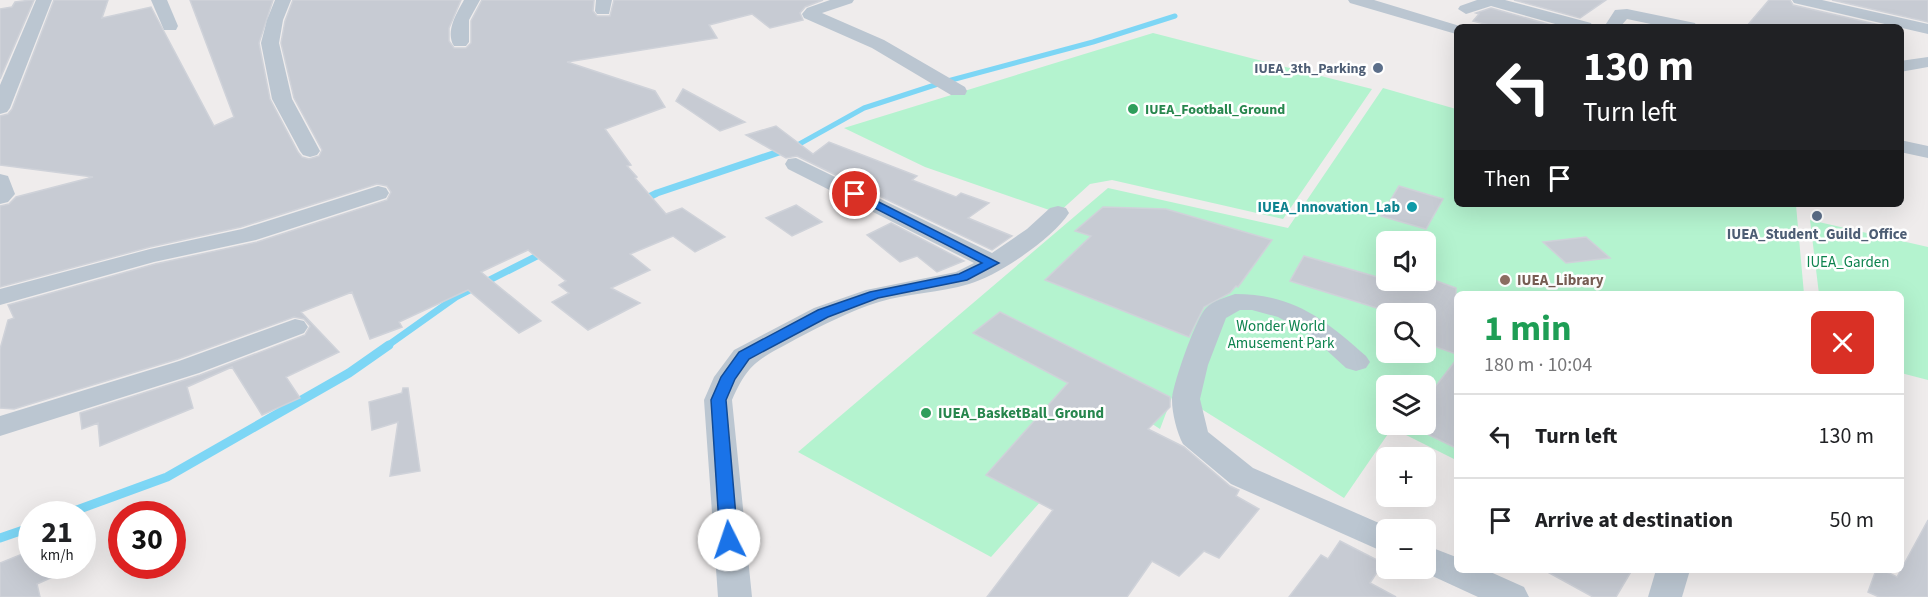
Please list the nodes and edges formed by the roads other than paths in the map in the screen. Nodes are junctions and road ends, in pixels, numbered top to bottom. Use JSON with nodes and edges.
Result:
{"nodes":[{"id":1,"x":44,"y":0,"type":"edge"},
{"id":2,"x":159,"y":0,"type":"edge"},
{"id":3,"x":283,"y":0,"type":"edge"},
{"id":4,"x":472,"y":0,"type":"edge"},
{"id":5,"x":846,"y":0,"type":"edge"},
{"id":6,"x":1356,"y":0,"type":"edge"},
{"id":7,"x":1800,"y":0,"type":"edge"},
{"id":8,"x":1466,"y":9,"type":"dead end"},
{"id":9,"x":1574,"y":24,"type":"edge"},
{"id":10,"x":1614,"y":24,"type":"edge"},
{"id":11,"x":1675,"y":24,"type":"edge"},
{"id":12,"x":170,"y":26,"type":"dead end"},
{"id":13,"x":1454,"y":28,"type":"edge"},
{"id":14,"x":1928,"y":29,"type":"edge"},
{"id":15,"x":460,"y":42,"type":"dead end"},
{"id":16,"x":1928,"y":62,"type":"edge"},
{"id":17,"x":1904,"y":66,"type":"edge"},
{"id":18,"x":958,"y":91,"type":"dead end"},
{"id":19,"x":0,"y":108,"type":"edge"},
{"id":20,"x":1904,"y":147,"type":"edge"},
{"id":21,"x":310,"y":151,"type":"dead end"},
{"id":22,"x":1928,"y":152,"type":"edge"},
{"id":23,"x":796,"y":164,"type":"dead end"},
{"id":24,"x":0,"y":181,"type":"edge"},
{"id":25,"x":378,"y":194,"type":"dead end"},
{"id":26,"x":0,"y":197,"type":"edge"},
{"id":27,"x":1058,"y":213,"type":"dead end"},
{"id":28,"x":993,"y":263,"type":"junction"},
{"id":29,"x":0,"y":297,"type":"edge"},
{"id":30,"x":295,"y":327,"type":"dead end"},
{"id":31,"x":1356,"y":362,"type":"dead end"},
{"id":32,"x":0,"y":426,"type":"edge"},
{"id":33,"x":1376,"y":536,"type":"edge"},
{"id":34,"x":1436,"y":563,"type":"edge"},
{"id":35,"x":1454,"y":571,"type":"edge"},
{"id":36,"x":1458,"y":573,"type":"edge"},
{"id":37,"x":1672,"y":573,"type":"edge"},
{"id":38,"x":735,"y":597,"type":"edge"},
{"id":39,"x":1512,"y":597,"type":"edge"},
{"id":40,"x":1665,"y":597,"type":"edge"}],
"edges":[{"from":1,"to":19,"type":"street"},
{"from":2,"to":12,"type":"street"},
{"from":3,"to":21,"type":"street"},
{"from":4,"to":15,"type":"street"},
{"from":5,"to":18,"type":"street"},
{"from":6,"to":13,"type":"street"},
{"from":7,"to":14,"type":"street"},
{"from":8,"to":9,"type":"street"},
{"from":10,"to":11,"type":"street"},
{"from":16,"to":17,"type":"street"},
{"from":20,"to":22,"type":"street"},
{"from":23,"to":28,"type":"street"},
{"from":24,"to":26,"type":"street"},
{"from":25,"to":29,"type":"street"},
{"from":27,"to":28,"type":"street"},
{"from":28,"to":38,"type":"street"},
{"from":30,"to":32,"type":"street"},
{"from":31,"to":33,"type":"street"},
{"from":34,"to":35,"type":"street"},
{"from":36,"to":39,"type":"street"},
{"from":37,"to":40,"type":"street"}]}
